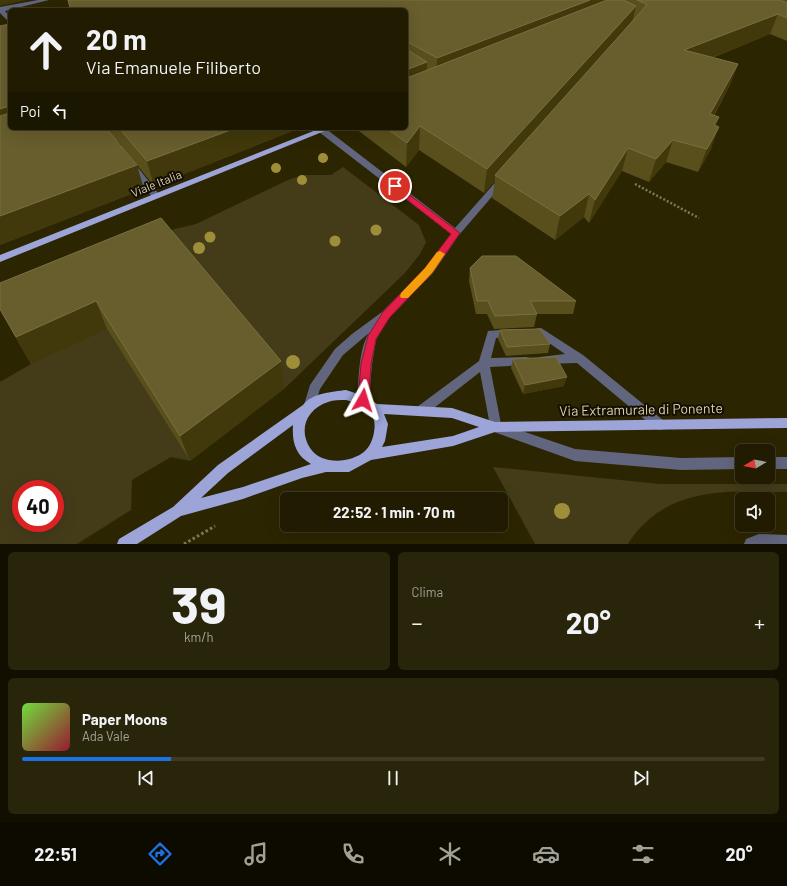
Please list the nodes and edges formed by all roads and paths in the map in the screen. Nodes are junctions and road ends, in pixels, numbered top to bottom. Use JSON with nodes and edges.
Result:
{"nodes":[{"id":1,"x":46,"y":0,"type":"edge"},
{"id":2,"x":9,"y":8,"type":"edge"},
{"id":3,"x":0,"y":10,"type":"edge"},
{"id":4,"x":8,"y":19,"type":"edge"},
{"id":5,"x":322,"y":130,"type":"edge"},
{"id":6,"x":326,"y":130,"type":"edge"},
{"id":7,"x":127,"y":161,"type":"edge"},
{"id":8,"x":508,"y":174,"type":"edge"},
{"id":9,"x":635,"y":184,"type":"dead end"},
{"id":10,"x":156,"y":196,"type":"junction"},
{"id":11,"x":698,"y":218,"type":"dead end"},
{"id":12,"x":456,"y":233,"type":"junction"},
{"id":13,"x":0,"y":259,"type":"edge"},
{"id":14,"x":386,"y":315,"type":"junction"},
{"id":15,"x":579,"y":358,"type":"junction"},
{"id":16,"x":484,"y":363,"type":"junction"},
{"id":17,"x":363,"y":400,"type":"junction"},
{"id":18,"x":310,"y":405,"type":"junction"},
{"id":19,"x":375,"y":409,"type":"junction"},
{"id":20,"x":421,"y":411,"type":"junction"},
{"id":21,"x":787,"y":423,"type":"edge"},
{"id":22,"x":660,"y":425,"type":"junction"},
{"id":23,"x":495,"y":427,"type":"junction"},
{"id":24,"x":369,"y":456,"type":"junction"},
{"id":25,"x":735,"y":463,"type":"edge"},
{"id":26,"x":775,"y":463,"type":"edge"},
{"id":27,"x":787,"y":463,"type":"edge"},
{"id":28,"x":326,"y":466,"type":"junction"},
{"id":29,"x":178,"y":511,"type":"junction"},
{"id":30,"x":787,"y":542,"type":"edge"},
{"id":31,"x":124,"y":544,"type":"edge"},
{"id":32,"x":751,"y":544,"type":"edge"}],
"edges":[{"from":1,"to":2,"type":"street"},
{"from":3,"to":4,"type":"street"},
{"from":5,"to":10,"type":"main road","name":"Viale Italia"},
{"from":6,"to":12,"type":"street"},
{"from":7,"to":10,"type":"street"},
{"from":8,"to":12,"type":"street"},
{"from":9,"to":11,"type":"path"},
{"from":10,"to":13,"type":"main road","name":"Viale Italia"},
{"from":12,"to":14,"type":"street"},
{"from":14,"to":17,"type":"street"},
{"from":14,"to":18,"type":"street"},
{"from":15,"to":16,"type":"street"},
{"from":15,"to":16,"type":"street"},
{"from":15,"to":22,"type":"street"},
{"from":16,"to":20,"type":"street"},
{"from":16,"to":23,"type":"street"},
{"from":17,"to":18,"type":"main road","name":"Via Extramurale di Ponente"},
{"from":17,"to":19,"type":"main road","name":"Via Extramurale di Ponente"},
{"from":18,"to":28,"type":"main road","name":"Via Extramurale di Ponente"},
{"from":18,"to":29,"type":"main road","name":"Via Extramurale di Ponente"},
{"from":19,"to":20,"type":"main road","name":"Via Extramurale di Ponente"},
{"from":19,"to":24,"type":"main road"},
{"from":20,"to":23,"type":"main road","name":"Via Extramurale di Ponente"},
{"from":21,"to":22,"type":"main road","name":"Via Extramurale di Ponente"},
{"from":22,"to":23,"type":"main road","name":"Via Extramurale di Ponente"},
{"from":23,"to":24,"type":"main road","name":"Via Extramurale di Ponente"},
{"from":23,"to":25,"type":"street"},
{"from":24,"to":28,"type":"main road","name":"Via Extramurale di Ponente"},
{"from":26,"to":27,"type":"street"},
{"from":28,"to":29,"type":"main road","name":"Via Extramurale di Ponente"},
{"from":29,"to":31,"type":"main road","name":"Via Extramurale di Ponente"},
{"from":30,"to":32,"type":"street"}]}
